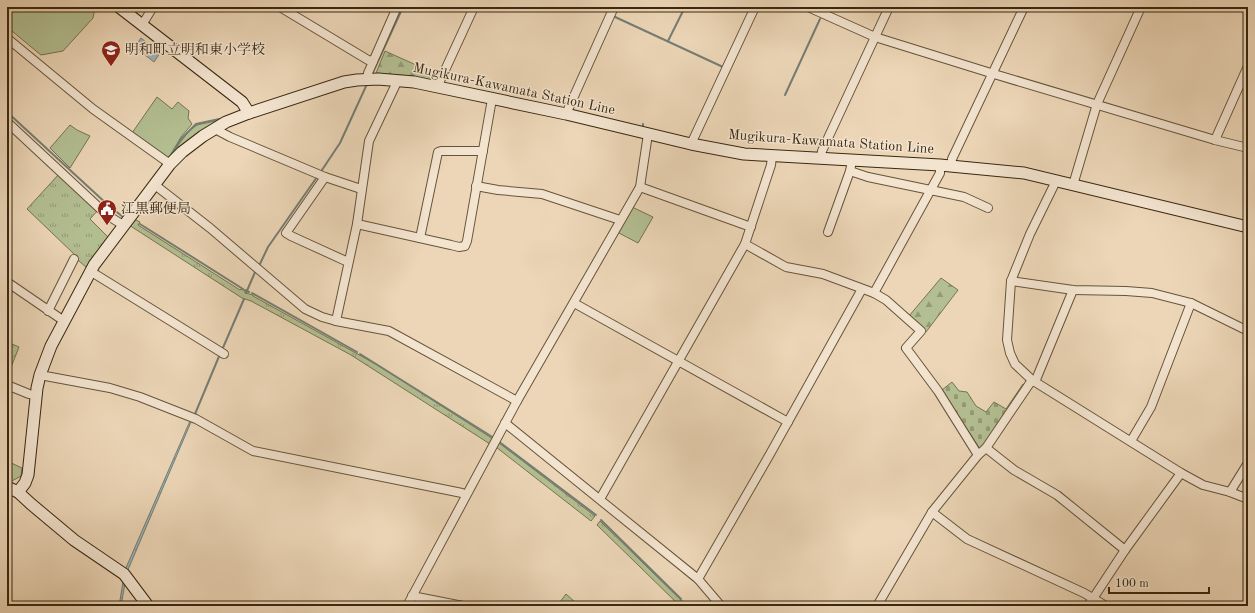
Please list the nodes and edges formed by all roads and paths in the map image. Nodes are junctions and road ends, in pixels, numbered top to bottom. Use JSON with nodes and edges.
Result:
{"nodes":[{"id":1,"x":119,"y":7,"type":"edge"},
{"id":2,"x":153,"y":7,"type":"edge"},
{"id":3,"x":280,"y":7,"type":"edge"},
{"id":4,"x":397,"y":7,"type":"edge"},
{"id":5,"x":474,"y":7,"type":"edge"},
{"id":6,"x":614,"y":7,"type":"edge"},
{"id":7,"x":755,"y":7,"type":"edge"},
{"id":8,"x":808,"y":7,"type":"edge"},
{"id":9,"x":889,"y":7,"type":"edge"},
{"id":10,"x":1024,"y":7,"type":"edge"},
{"id":11,"x":1141,"y":7,"type":"edge"},
{"id":12,"x":142,"y":25,"type":"junction"},
{"id":13,"x":875,"y":37,"type":"junction"},
{"id":14,"x":7,"y":38,"type":"edge"},
{"id":15,"x":373,"y":62,"type":"junction"},
{"id":16,"x":1248,"y":66,"type":"edge"},
{"id":17,"x":994,"y":74,"type":"junction"},
{"id":18,"x":366,"y":79,"type":"junction"},
{"id":19,"x":397,"y":80,"type":"junction"},
{"id":20,"x":439,"y":86,"type":"junction"},
{"id":21,"x":492,"y":99,"type":"junction"},
{"id":22,"x":1097,"y":104,"type":"junction"},
{"id":23,"x":249,"y":113,"type":"junction"},
{"id":24,"x":566,"y":114,"type":"junction"},
{"id":25,"x":7,"y":122,"type":"edge"},
{"id":26,"x":215,"y":129,"type":"junction"},
{"id":27,"x":648,"y":134,"type":"junction"},
{"id":28,"x":1215,"y":140,"type":"junction"},
{"id":29,"x":691,"y":144,"type":"junction"},
{"id":30,"x":1248,"y":148,"type":"edge"},
{"id":31,"x":483,"y":151,"type":"junction"},
{"id":32,"x":772,"y":156,"type":"junction"},
{"id":33,"x":821,"y":158,"type":"junction"},
{"id":34,"x":170,"y":164,"type":"junction"},
{"id":35,"x":850,"y":166,"type":"junction"},
{"id":36,"x":945,"y":166,"type":"junction"},
{"id":37,"x":325,"y":177,"type":"junction"},
{"id":38,"x":1056,"y":181,"type":"junction"},
{"id":39,"x":155,"y":185,"type":"junction"},
{"id":40,"x":1073,"y":185,"type":"junction"},
{"id":41,"x":476,"y":186,"type":"junction"},
{"id":42,"x":640,"y":187,"type":"junction"},
{"id":43,"x":362,"y":188,"type":"junction"},
{"id":44,"x":930,"y":190,"type":"junction"},
{"id":45,"x":988,"y":208,"type":"dead end"},
{"id":46,"x":620,"y":220,"type":"junction"},
{"id":47,"x":357,"y":224,"type":"junction"},
{"id":48,"x":123,"y":225,"type":"junction"},
{"id":49,"x":751,"y":227,"type":"junction"},
{"id":50,"x":1248,"y":227,"type":"edge"},
{"id":51,"x":828,"y":232,"type":"dead end"},
{"id":52,"x":420,"y":238,"type":"junction"},
{"id":53,"x":745,"y":244,"type":"junction"},
{"id":54,"x":74,"y":260,"type":"dead end"},
{"id":55,"x":348,"y":262,"type":"junction"},
{"id":56,"x":90,"y":271,"type":"junction"},
{"id":57,"x":1011,"y":281,"type":"junction"},
{"id":58,"x":7,"y":282,"type":"edge"},
{"id":59,"x":862,"y":289,"type":"junction"},
{"id":60,"x":1073,"y":290,"type":"junction"},
{"id":61,"x":874,"y":293,"type":"junction"},
{"id":62,"x":574,"y":303,"type":"junction"},
{"id":63,"x":1192,"y":303,"type":"junction"},
{"id":64,"x":48,"y":310,"type":"junction"},
{"id":65,"x":64,"y":321,"type":"junction"},
{"id":66,"x":336,"y":321,"type":"junction"},
{"id":67,"x":1248,"y":331,"type":"edge"},
{"id":68,"x":224,"y":354,"type":"dead end"},
{"id":69,"x":678,"y":362,"type":"junction"},
{"id":70,"x":40,"y":375,"type":"junction"},
{"id":71,"x":1033,"y":381,"type":"junction"},
{"id":72,"x":7,"y":385,"type":"edge"},
{"id":73,"x":36,"y":396,"type":"junction"},
{"id":74,"x":517,"y":401,"type":"junction"},
{"id":75,"x":788,"y":422,"type":"junction"},
{"id":76,"x":505,"y":423,"type":"junction"},
{"id":77,"x":1131,"y":441,"type":"junction"},
{"id":78,"x":986,"y":448,"type":"junction"},
{"id":79,"x":978,"y":455,"type":"junction"},
{"id":80,"x":1248,"y":463,"type":"edge"},
{"id":81,"x":1181,"y":472,"type":"junction"},
{"id":82,"x":7,"y":487,"type":"edge"},
{"id":83,"x":18,"y":492,"type":"junction"},
{"id":84,"x":1230,"y":492,"type":"junction"},
{"id":85,"x":466,"y":495,"type":"junction"},
{"id":86,"x":600,"y":499,"type":"junction"},
{"id":87,"x":1248,"y":500,"type":"edge"},
{"id":88,"x":932,"y":512,"type":"junction"},
{"id":89,"x":1125,"y":550,"type":"junction"},
{"id":90,"x":698,"y":579,"type":"junction"},
{"id":91,"x":412,"y":596,"type":"junction"},
{"id":92,"x":1093,"y":598,"type":"junction"},
{"id":93,"x":148,"y":606,"type":"edge"},
{"id":94,"x":407,"y":606,"type":"edge"},
{"id":95,"x":463,"y":606,"type":"edge"},
{"id":96,"x":722,"y":606,"type":"edge"},
{"id":97,"x":877,"y":606,"type":"edge"},
{"id":98,"x":1088,"y":606,"type":"edge"},
{"id":99,"x":1106,"y":606,"type":"edge"}],
"edges":[{"from":1,"to":12,"type":"main road"},
{"from":2,"to":12,"type":"street"},
{"from":3,"to":15,"type":"street"},
{"from":4,"to":15,"type":"street"},
{"from":5,"to":20,"type":"street"},
{"from":6,"to":24,"type":"street"},
{"from":7,"to":29,"type":"street"},
{"from":8,"to":13,"type":"street"},
{"from":9,"to":13,"type":"street"},
{"from":10,"to":17,"type":"street"},
{"from":11,"to":22,"type":"street"},
{"from":12,"to":23,"type":"main road"},
{"from":13,"to":17,"type":"street"},
{"from":13,"to":33,"type":"street"},
{"from":14,"to":34,"type":"street"},
{"from":15,"to":18,"type":"street"},
{"from":16,"to":28,"type":"street"},
{"from":17,"to":22,"type":"street"},
{"from":17,"to":36,"type":"street"},
{"from":18,"to":19,"type":"main road","name":"Mugikura-Kawamata Station Line"},
{"from":18,"to":23,"type":"main road","name":"Mugikura-Kawamata Station Line"},
{"from":19,"to":20,"type":"main road","name":"Mugikura-Kawamata Station Line"},
{"from":19,"to":43,"type":"street"},
{"from":20,"to":21,"type":"main road","name":"Mugikura-Kawamata Station Line"},
{"from":21,"to":24,"type":"main road","name":"Mugikura-Kawamata Station Line"},
{"from":21,"to":31,"type":"street"},
{"from":22,"to":28,"type":"street"},
{"from":22,"to":40,"type":"street"},
{"from":23,"to":26,"type":"main road","name":"Mugikura-Kawamata Station Line"},
{"from":24,"to":27,"type":"main road","name":"Mugikura-Kawamata Station Line"},
{"from":25,"to":48,"type":"street"},
{"from":26,"to":34,"type":"main road","name":"Mugikura-Kawamata Station Line"},
{"from":26,"to":37,"type":"street"},
{"from":27,"to":29,"type":"main road","name":"Mugikura-Kawamata Station Line"},
{"from":27,"to":42,"type":"street"},
{"from":28,"to":30,"type":"street"},
{"from":29,"to":32,"type":"main road","name":"Mugikura-Kawamata Station Line"},
{"from":31,"to":41,"type":"street"},
{"from":31,"to":52,"type":"street"},
{"from":32,"to":33,"type":"main road","name":"Mugikura-Kawamata Station Line"},
{"from":32,"to":49,"type":"street"},
{"from":33,"to":35,"type":"main road","name":"Mugikura-Kawamata Station Line"},
{"from":34,"to":39,"type":"main road","name":"Mugikura-Kawamata Station Line"},
{"from":35,"to":36,"type":"main road","name":"Mugikura-Kawamata Station Line"},
{"from":35,"to":44,"type":"street"},
{"from":35,"to":51,"type":"street"},
{"from":36,"to":38,"type":"main road","name":"Mugikura-Kawamata Station Line"},
{"from":36,"to":44,"type":"street"},
{"from":37,"to":43,"type":"street"},
{"from":37,"to":55,"type":"street"},
{"from":38,"to":40,"type":"main road","name":"Mugikura-Kawamata Station Line"},
{"from":38,"to":57,"type":"street"},
{"from":39,"to":48,"type":"main road","name":"Mugikura-Kawamata Station Line"},
{"from":39,"to":66,"type":"street"},
{"from":40,"to":50,"type":"main road","name":"Mugikura-Kawamata Station Line"},
{"from":41,"to":46,"type":"street"},
{"from":41,"to":52,"type":"street"},
{"from":42,"to":46,"type":"street"},
{"from":42,"to":49,"type":"street"},
{"from":43,"to":47,"type":"street"},
{"from":44,"to":45,"type":"street"},
{"from":44,"to":61,"type":"street"},
{"from":46,"to":62,"type":"street"},
{"from":47,"to":52,"type":"street"},
{"from":47,"to":55,"type":"street"},
{"from":48,"to":56,"type":"main road","name":"Mugikura-Kawamata Station Line"},
{"from":49,"to":53,"type":"street"},
{"from":53,"to":59,"type":"street"},
{"from":53,"to":69,"type":"street"},
{"from":54,"to":64,"type":"street"},
{"from":55,"to":66,"type":"street"},
{"from":56,"to":65,"type":"main road","name":"Mugikura-Kawamata Station Line"},
{"from":56,"to":68,"type":"street"},
{"from":57,"to":60,"type":"street"},
{"from":57,"to":71,"type":"street"},
{"from":58,"to":64,"type":"street"},
{"from":59,"to":61,"type":"street"},
{"from":59,"to":75,"type":"street"},
{"from":60,"to":63,"type":"street"},
{"from":60,"to":71,"type":"street"},
{"from":61,"to":79,"type":"street"},
{"from":62,"to":69,"type":"street"},
{"from":62,"to":74,"type":"street"},
{"from":63,"to":67,"type":"street"},
{"from":63,"to":77,"type":"street"},
{"from":64,"to":65,"type":"street"},
{"from":65,"to":70,"type":"main road","name":"Mugikura-Kawamata Station Line"},
{"from":66,"to":74,"type":"street"},
{"from":69,"to":75,"type":"street"},
{"from":69,"to":86,"type":"street"},
{"from":70,"to":73,"type":"main road","name":"Mugikura-Kawamata Station Line"},
{"from":70,"to":85,"type":"street"},
{"from":71,"to":77,"type":"street"},
{"from":71,"to":78,"type":"street"},
{"from":72,"to":73,"type":"street"},
{"from":73,"to":83,"type":"main road","name":"Mugikura-Kawamata Station Line"},
{"from":74,"to":76,"type":"street"},
{"from":75,"to":90,"type":"street"},
{"from":76,"to":85,"type":"street"},
{"from":76,"to":86,"type":"street"},
{"from":77,"to":81,"type":"street"},
{"from":78,"to":79,"type":"street"},
{"from":78,"to":89,"type":"street"},
{"from":79,"to":88,"type":"street"},
{"from":80,"to":84,"type":"street"},
{"from":81,"to":84,"type":"street"},
{"from":81,"to":89,"type":"street"},
{"from":82,"to":83,"type":"main road"},
{"from":83,"to":93,"type":"main road"},
{"from":84,"to":87,"type":"street"},
{"from":85,"to":91,"type":"street"},
{"from":86,"to":90,"type":"street"},
{"from":88,"to":92,"type":"street"},
{"from":88,"to":97,"type":"street"},
{"from":89,"to":92,"type":"street"},
{"from":90,"to":96,"type":"street"},
{"from":91,"to":94,"type":"street"},
{"from":91,"to":95,"type":"street"},
{"from":92,"to":98,"type":"street"},
{"from":92,"to":99,"type":"street"}]}
